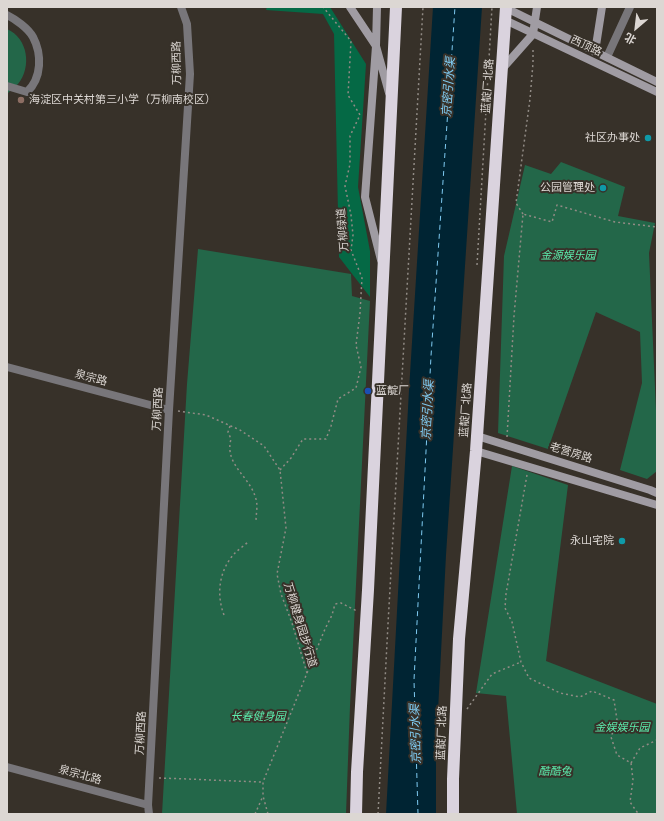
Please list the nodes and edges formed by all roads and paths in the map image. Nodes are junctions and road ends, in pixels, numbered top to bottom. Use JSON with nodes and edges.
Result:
{"nodes":[{"id":1,"x":180,"y":7,"type":"edge"},
{"id":2,"x":323,"y":7,"type":"edge"},
{"id":3,"x":350,"y":7,"type":"edge"},
{"id":4,"x":377,"y":7,"type":"edge"},
{"id":5,"x":396,"y":7,"type":"edge"},
{"id":6,"x":423,"y":7,"type":"edge"},
{"id":7,"x":537,"y":7,"type":"edge"},
{"id":8,"x":602,"y":7,"type":"edge"},
{"id":9,"x":630,"y":7,"type":"edge"},
{"id":10,"x":506,"y":12,"type":"edge"},
{"id":11,"x":7,"y":15,"type":"edge"},
{"id":12,"x":535,"y":22,"type":"junction"},
{"id":13,"x":533,"y":34,"type":"junction"},
{"id":14,"x":376,"y":46,"type":"junction"},
{"id":15,"x":595,"y":52,"type":"junction"},
{"id":16,"x":607,"y":57,"type":"junction"},
{"id":17,"x":502,"y":69,"type":"junction"},
{"id":18,"x":657,"y":82,"type":"edge"},
{"id":19,"x":7,"y":86,"type":"edge"},
{"id":20,"x":657,"y":92,"type":"edge"},
{"id":21,"x":391,"y":102,"type":"junction"},
{"id":22,"x":523,"y":214,"type":"junction"},
{"id":23,"x":657,"y":227,"type":"edge"},
{"id":24,"x":383,"y":271,"type":"junction"},
{"id":25,"x":7,"y":367,"type":"edge"},
{"id":26,"x":169,"y":410,"type":"junction"},
{"id":27,"x":230,"y":426,"type":"junction"},
{"id":28,"x":478,"y":436,"type":"junction"},
{"id":29,"x":507,"y":445,"type":"junction"},
{"id":30,"x":476,"y":451,"type":"junction"},
{"id":31,"x":280,"y":470,"type":"junction"},
{"id":32,"x":527,"y":475,"type":"dead end"},
{"id":33,"x":657,"y":493,"type":"edge"},
{"id":34,"x":657,"y":505,"type":"edge"},
{"id":35,"x":256,"y":521,"type":"dead end"},
{"id":36,"x":250,"y":541,"type":"dead end"},
{"id":37,"x":290,"y":605,"type":"dead end"},
{"id":38,"x":286,"y":606,"type":"junction"},
{"id":39,"x":358,"y":611,"type":"dead end"},
{"id":40,"x":224,"y":615,"type":"dead end"},
{"id":41,"x":521,"y":662,"type":"junction"},
{"id":42,"x":307,"y":673,"type":"junction"},
{"id":43,"x":466,"y":712,"type":"dead end"},
{"id":44,"x":657,"y":740,"type":"edge"},
{"id":45,"x":631,"y":763,"type":"junction"},
{"id":46,"x":7,"y":767,"type":"edge"},
{"id":47,"x":159,"y":778,"type":"dead end"},
{"id":48,"x":263,"y":782,"type":"junction"},
{"id":49,"x":263,"y":796,"type":"junction"},
{"id":50,"x":148,"y":805,"type":"junction"},
{"id":51,"x":149,"y":814,"type":"edge"},
{"id":52,"x":255,"y":814,"type":"edge"},
{"id":53,"x":268,"y":814,"type":"edge"},
{"id":54,"x":356,"y":814,"type":"edge"},
{"id":55,"x":378,"y":814,"type":"edge"},
{"id":56,"x":453,"y":814,"type":"edge"},
{"id":57,"x":640,"y":814,"type":"edge"}],
"edges":[{"from":1,"to":26,"type":"street","name":"万柳西路"},
{"from":2,"to":31,"type":"path","name":"万柳绿道"},
{"from":3,"to":14,"type":"street"},
{"from":4,"to":14,"type":"street"},
{"from":5,"to":21,"type":"highway"},
{"from":6,"to":55,"type":"path"},
{"from":7,"to":12,"type":"street"},
{"from":8,"to":15,"type":"street"},
{"from":9,"to":16,"type":"street"},
{"from":10,"to":12,"type":"street","name":"西顶路"},
{"from":10,"to":13,"type":"street","name":"西顶路"},
{"from":10,"to":17,"type":"highway","name":"蓝靛厂北路"},
{"from":11,"to":19,"type":"street"},
{"from":12,"to":13,"type":"street"},
{"from":12,"to":15,"type":"street","name":"西顶路"},
{"from":13,"to":17,"type":"street"},
{"from":13,"to":20,"type":"street","name":"西顶路"},
{"from":13,"to":22,"type":"path"},
{"from":14,"to":21,"type":"street"},
{"from":14,"to":24,"type":"street"},
{"from":15,"to":16,"type":"street","name":"西顶路"},
{"from":16,"to":18,"type":"street","name":"西顶路"},
{"from":17,"to":28,"type":"highway","name":"蓝靛厂北路"},
{"from":21,"to":24,"type":"highway"},
{"from":22,"to":23,"type":"path"},
{"from":22,"to":29,"type":"path"},
{"from":24,"to":54,"type":"highway"},
{"from":25,"to":26,"type":"street","name":"泉宗路"},
{"from":26,"to":27,"type":"path","name":"万柳健身园步行道"},
{"from":26,"to":50,"type":"street","name":"万柳西路"},
{"from":27,"to":31,"type":"path","name":"万柳健身园步行道"},
{"from":27,"to":35,"type":"path"},
{"from":28,"to":29,"type":"street","name":"老营房路"},
{"from":28,"to":30,"type":"highway","name":"蓝靛厂北路"},
{"from":29,"to":33,"type":"street","name":"老营房路"},
{"from":30,"to":34,"type":"street"},
{"from":30,"to":56,"type":"highway","name":"蓝靛厂北路"},
{"from":31,"to":38,"type":"path","name":"万柳健身园步行道"},
{"from":32,"to":41,"type":"path"},
{"from":36,"to":40,"type":"path"},
{"from":37,"to":38,"type":"path"},
{"from":38,"to":42,"type":"path","name":"万柳健身园步行道"},
{"from":39,"to":42,"type":"path"},
{"from":41,"to":43,"type":"path"},
{"from":41,"to":45,"type":"path"},
{"from":42,"to":48,"type":"path","name":"万柳健身园步行道"},
{"from":44,"to":45,"type":"path"},
{"from":45,"to":57,"type":"path"},
{"from":46,"to":50,"type":"street","name":"泉宗北路"},
{"from":47,"to":48,"type":"path"},
{"from":48,"to":49,"type":"path","name":"万柳健身园步行道"},
{"from":49,"to":52,"type":"path"},
{"from":49,"to":53,"type":"path","name":"万柳健身园步行道"},
{"from":50,"to":51,"type":"street","name":"万柳西路"}]}
